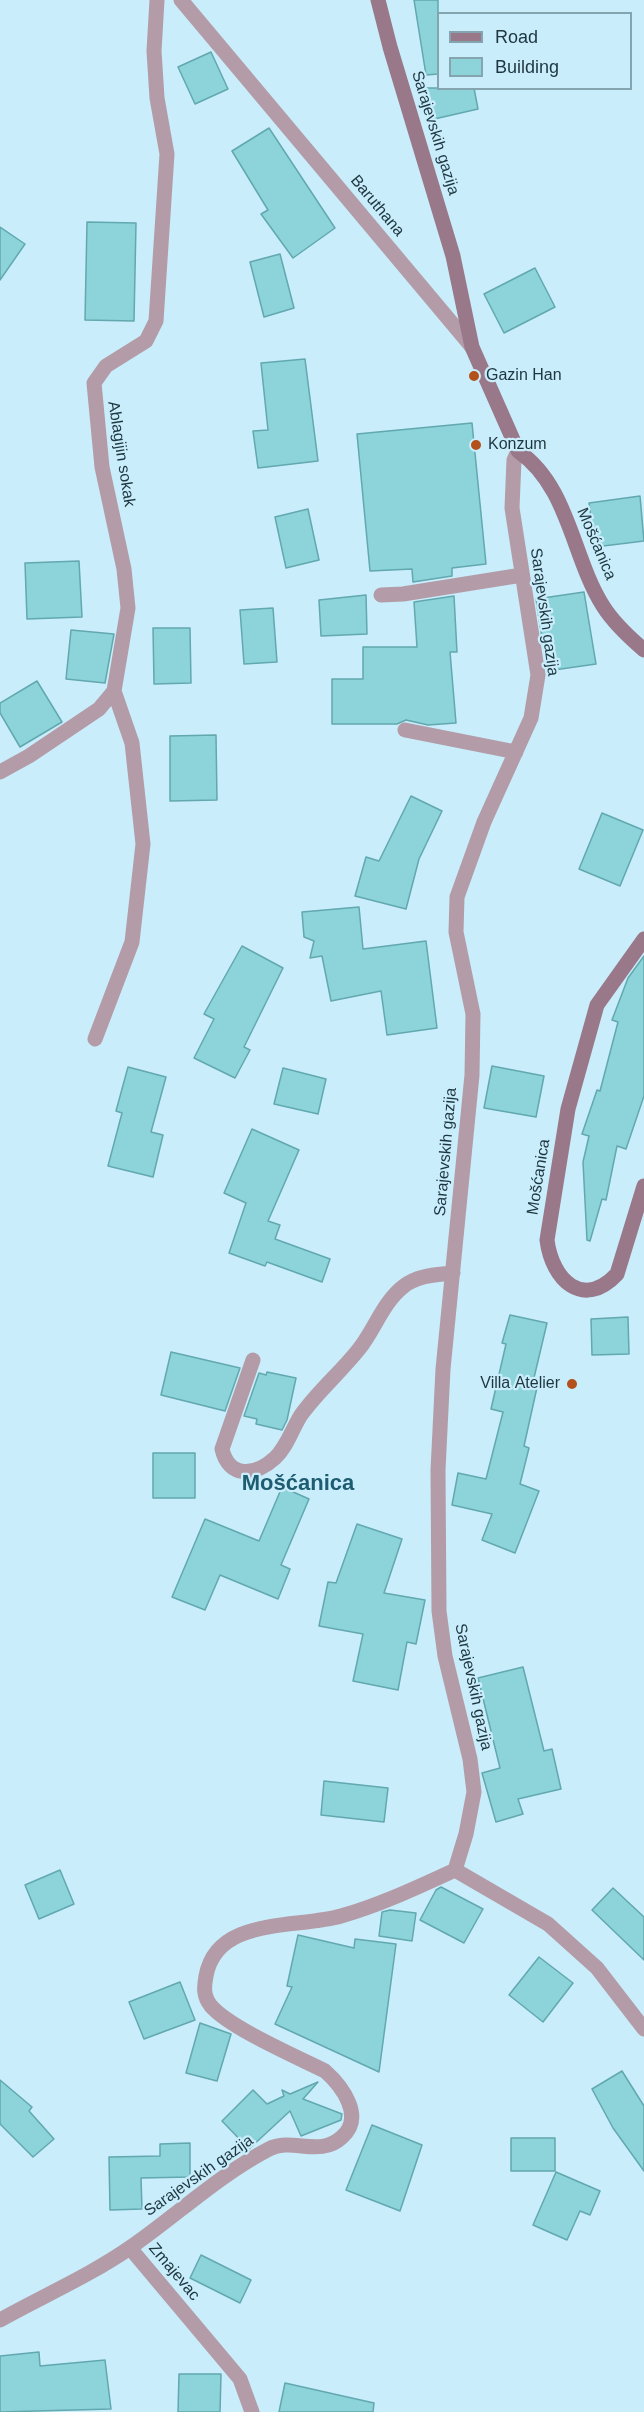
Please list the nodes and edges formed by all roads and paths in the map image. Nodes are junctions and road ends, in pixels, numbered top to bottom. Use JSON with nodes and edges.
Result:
{"nodes":[{"id":1,"x":157,"y":0,"type":"edge"},
{"id":2,"x":180,"y":0,"type":"edge"},
{"id":3,"x":378,"y":0,"type":"edge"},
{"id":4,"x":472,"y":347,"type":"junction"},
{"id":5,"x":518,"y":451,"type":"junction"},
{"id":6,"x":522,"y":575,"type":"junction"},
{"id":7,"x":381,"y":595,"type":"dead end"},
{"id":8,"x":644,"y":650,"type":"edge"},
{"id":9,"x":114,"y":691,"type":"junction"},
{"id":10,"x":405,"y":730,"type":"dead end"},
{"id":11,"x":516,"y":752,"type":"junction"},
{"id":12,"x":0,"y":772,"type":"edge"},
{"id":13,"x":644,"y":939,"type":"edge"},
{"id":14,"x":95,"y":1039,"type":"dead end"},
{"id":15,"x":644,"y":1186,"type":"edge"},
{"id":16,"x":453,"y":1273,"type":"junction"},
{"id":17,"x":253,"y":1360,"type":"dead end"},
{"id":18,"x":455,"y":1870,"type":"junction"},
{"id":19,"x":644,"y":2030,"type":"edge"},
{"id":20,"x":130,"y":2248,"type":"junction"},
{"id":21,"x":0,"y":2320,"type":"edge"},
{"id":22,"x":252,"y":2412,"type":"edge"}],
"edges":[{"from":1,"to":9,"type":"street","name":"Ablagijin sokak"},
{"from":2,"to":4,"type":"street","name":"Baruthana"},
{"from":3,"to":4,"type":"main road","name":"Sarajevskih gazija"},
{"from":4,"to":5,"type":"main road","name":"Baruthana"},
{"from":5,"to":6,"type":"street","name":"Sarajevskih gazija"},
{"from":5,"to":8,"type":"main road","name":"Mošćanica"},
{"from":6,"to":7,"type":"street"},
{"from":6,"to":11,"type":"street","name":"Sarajevskih gazija"},
{"from":9,"to":12,"type":"street"},
{"from":9,"to":14,"type":"street"},
{"from":10,"to":11,"type":"street"},
{"from":11,"to":16,"type":"street","name":"Sarajevskih gazija"},
{"from":13,"to":15,"type":"main road","name":"Mošćanica"},
{"from":16,"to":17,"type":"street"},
{"from":16,"to":18,"type":"street","name":"Sarajevskih gazija"},
{"from":18,"to":19,"type":"street"},
{"from":18,"to":20,"type":"street","name":"Sarajevskih gazija"},
{"from":20,"to":21,"type":"street","name":"Zmajevac"},
{"from":20,"to":22,"type":"street","name":"Zmajevac"}]}
